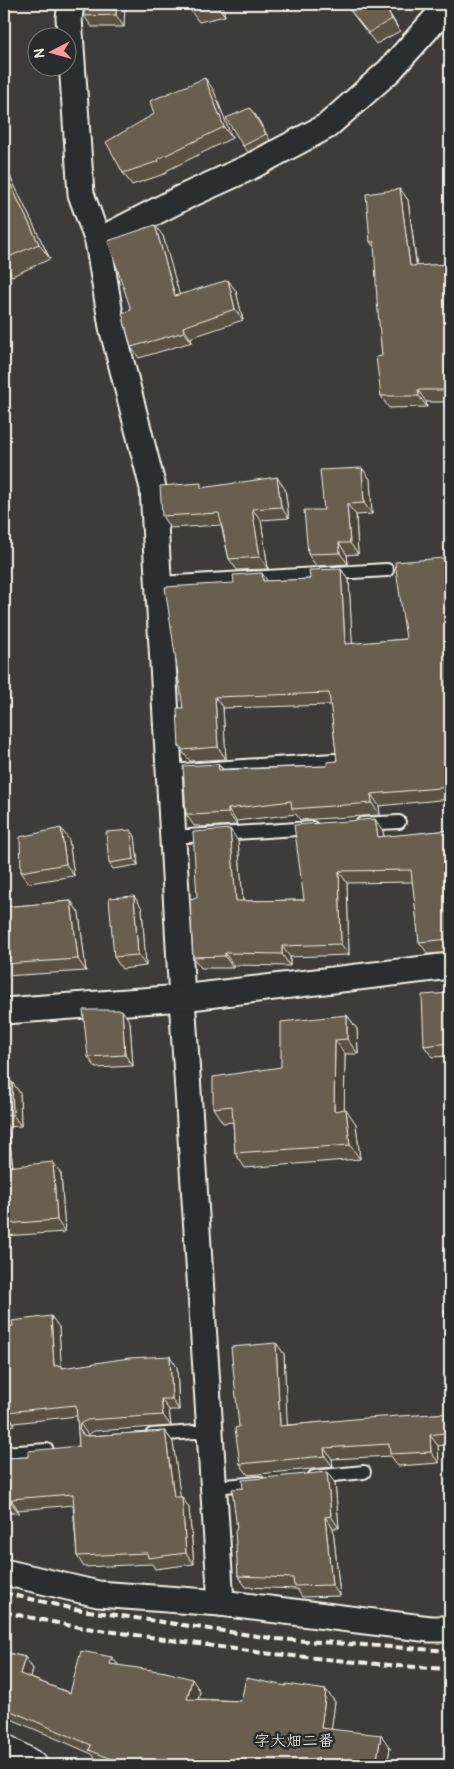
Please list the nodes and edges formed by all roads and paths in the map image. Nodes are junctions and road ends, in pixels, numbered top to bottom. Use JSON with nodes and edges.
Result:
{"nodes":[{"id":1,"x":71,"y":4,"type":"edge"},
{"id":2,"x":449,"y":4,"type":"edge"},
{"id":3,"x":98,"y":241,"type":"junction"},
{"id":4,"x":387,"y":570,"type":"dead end"},
{"id":5,"x":159,"y":583,"type":"junction"},
{"id":6,"x":334,"y":760,"type":"edge"},
{"id":7,"x":169,"y":771,"type":"junction"},
{"id":8,"x":399,"y":822,"type":"dead end"},
{"id":9,"x":350,"y":825,"type":"edge"},
{"id":10,"x":320,"y":827,"type":"edge"},
{"id":11,"x":173,"y":837,"type":"junction"},
{"id":12,"x":450,"y":966,"type":"edge"},
{"id":13,"x":182,"y":998,"type":"junction"},
{"id":14,"x":4,"y":1011,"type":"edge"},
{"id":15,"x":210,"y":1431,"type":"junction"},
{"id":16,"x":143,"y":1435,"type":"edge"},
{"id":17,"x":54,"y":1449,"type":"edge"},
{"id":18,"x":4,"y":1453,"type":"edge"},
{"id":19,"x":364,"y":1472,"type":"dead end"},
{"id":20,"x":298,"y":1479,"type":"edge"},
{"id":21,"x":270,"y":1482,"type":"edge"},
{"id":22,"x":214,"y":1487,"type":"junction"},
{"id":23,"x":4,"y":1572,"type":"edge"},
{"id":24,"x":221,"y":1603,"type":"junction"},
{"id":25,"x":450,"y":1629,"type":"edge"},
{"id":26,"x":4,"y":1748,"type":"edge"},
{"id":27,"x":33,"y":1765,"type":"edge"}],
"edges":[{"from":1,"to":3,"type":"street"},
{"from":2,"to":3,"type":"street"},
{"from":3,"to":5,"type":"street"},
{"from":4,"to":5,"type":"lane"},
{"from":5,"to":7,"type":"street"},
{"from":6,"to":7,"type":"lane"},
{"from":7,"to":11,"type":"street"},
{"from":8,"to":9,"type":"lane"},
{"from":10,"to":11,"type":"lane"},
{"from":11,"to":13,"type":"street"},
{"from":12,"to":13,"type":"street"},
{"from":13,"to":14,"type":"street"},
{"from":13,"to":15,"type":"street"},
{"from":15,"to":16,"type":"lane"},
{"from":15,"to":22,"type":"street"},
{"from":17,"to":18,"type":"lane"},
{"from":19,"to":20,"type":"lane"},
{"from":21,"to":22,"type":"lane"},
{"from":22,"to":24,"type":"street"},
{"from":23,"to":24,"type":"street"},
{"from":24,"to":25,"type":"street"},
{"from":26,"to":27,"type":"main road"}]}
